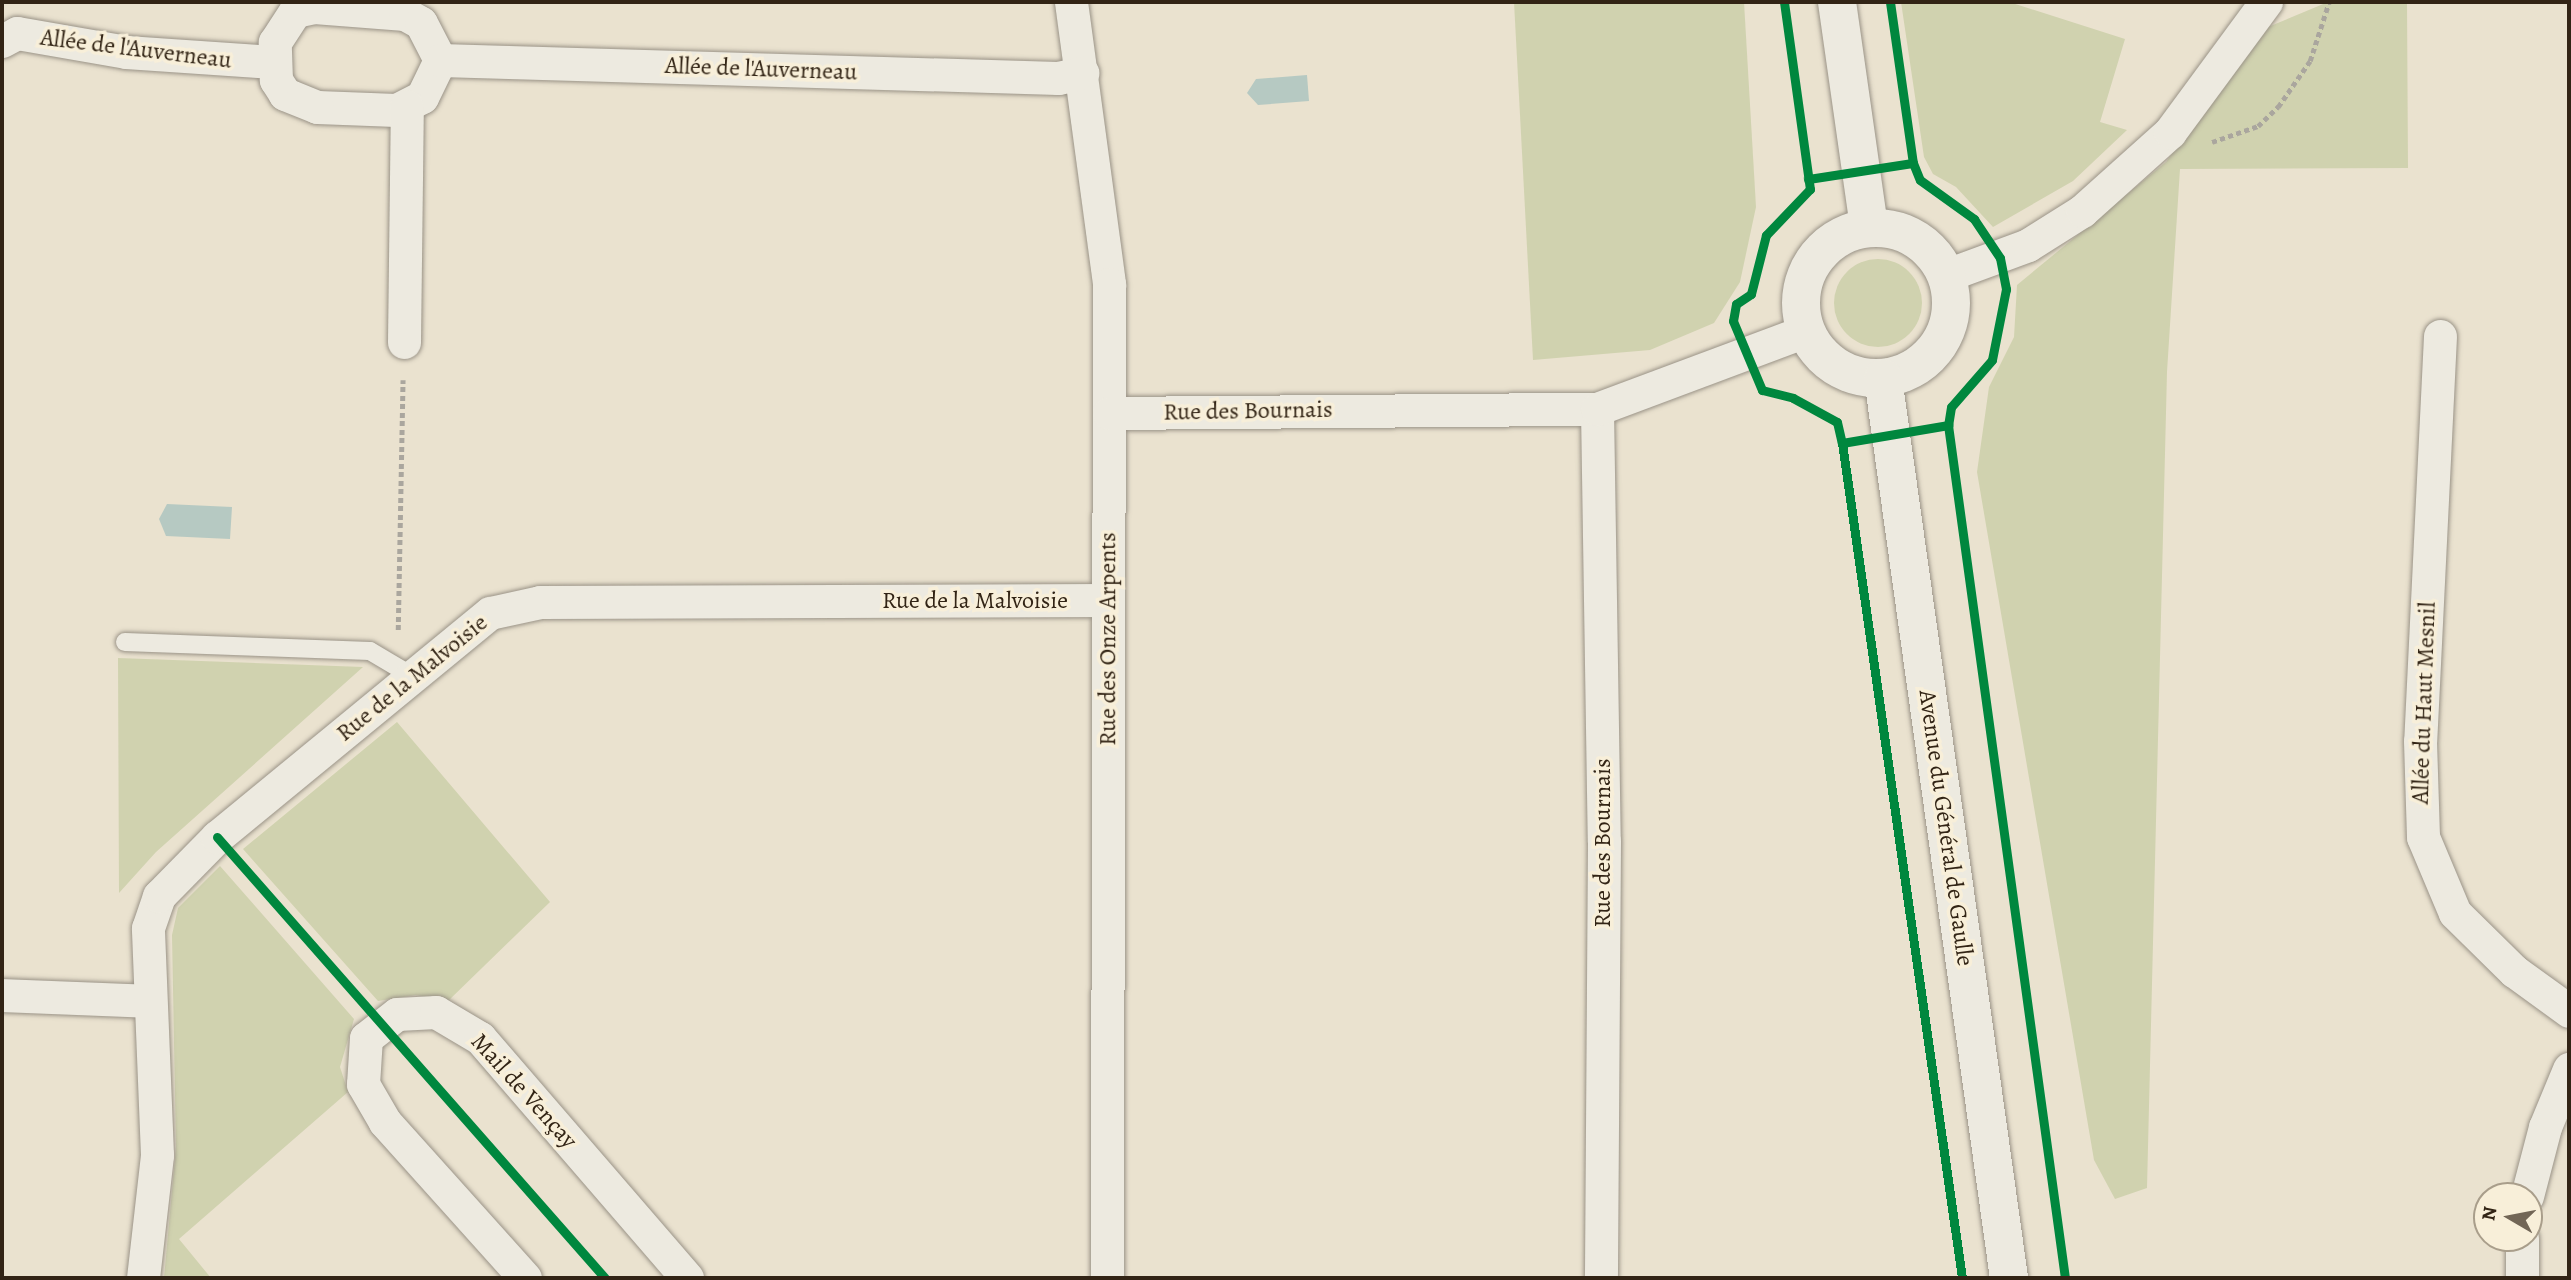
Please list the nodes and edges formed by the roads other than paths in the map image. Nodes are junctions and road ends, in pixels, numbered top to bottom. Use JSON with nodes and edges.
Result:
{"nodes":[{"id":1,"x":1071,"y":2,"type":"edge"},
{"id":2,"x":1837,"y":2,"type":"edge"},
{"id":3,"x":2266,"y":2,"type":"edge"},
{"id":4,"x":2,"y":41,"type":"edge"},
{"id":5,"x":440,"y":60,"type":"junction"},
{"id":6,"x":273,"y":62,"type":"junction"},
{"id":7,"x":1082,"y":73,"type":"junction"},
{"id":8,"x":407,"y":106,"type":"junction"},
{"id":9,"x":1868,"y":227,"type":"junction"},
{"id":10,"x":1947,"y":275,"type":"junction"},
{"id":11,"x":1806,"y":331,"type":"junction"},
{"id":12,"x":2440,"y":336,"type":"dead end"},
{"id":13,"x":404,"y":342,"type":"road end"},
{"id":14,"x":1883,"y":378,"type":"junction"},
{"id":15,"x":1597,"y":409,"type":"junction"},
{"id":16,"x":1109,"y":413,"type":"junction"},
{"id":17,"x":1108,"y":600,"type":"junction"},
{"id":18,"x":125,"y":642,"type":"dead end"},
{"id":19,"x":414,"y":677,"type":"junction"},
{"id":20,"x":2,"y":995,"type":"edge"},
{"id":21,"x":149,"y":1001,"type":"junction"},
{"id":22,"x":2569,"y":1010,"type":"edge"},
{"id":23,"x":2569,"y":1069,"type":"edge"},
{"id":24,"x":2530,"y":1182,"type":"edge"},
{"id":25,"x":2522,"y":1252,"type":"edge"},
{"id":26,"x":143,"y":1278,"type":"edge"},
{"id":27,"x":525,"y":1278,"type":"edge"},
{"id":28,"x":687,"y":1278,"type":"edge"},
{"id":29,"x":1107,"y":1278,"type":"edge"},
{"id":30,"x":1601,"y":1278,"type":"edge"},
{"id":31,"x":2009,"y":1278,"type":"edge"},
{"id":32,"x":2522,"y":1278,"type":"edge"}],
"edges":[{"from":1,"to":7,"type":"street","name":"Rue des Onze Arpents"},
{"from":2,"to":9,"type":"street"},
{"from":3,"to":10,"type":"street"},
{"from":4,"to":6,"type":"street","name":"Allée de l'Auverneau"},
{"from":5,"to":6,"type":"street"},
{"from":5,"to":7,"type":"street","name":"Allée de l'Auverneau"},
{"from":5,"to":8,"type":"street"},
{"from":6,"to":8,"type":"street"},
{"from":7,"to":16,"type":"street","name":"Rue des Onze Arpents"},
{"from":8,"to":13,"type":"street"},
{"from":9,"to":10,"type":"street"},
{"from":9,"to":11,"type":"street"},
{"from":10,"to":14,"type":"street"},
{"from":11,"to":14,"type":"street"},
{"from":11,"to":15,"type":"street","name":"Rue des Bournais"},
{"from":12,"to":22,"type":"street","name":"Allée du Haut Mesnil"},
{"from":14,"to":31,"type":"street","name":"Avenue du Général de Gaulle"},
{"from":15,"to":16,"type":"street","name":"Rue des Bournais"},
{"from":15,"to":30,"type":"street","name":"Rue des Bournais"},
{"from":16,"to":17,"type":"street","name":"Rue des Onze Arpents"},
{"from":17,"to":19,"type":"street","name":"Rue de la Malvoisie"},
{"from":17,"to":29,"type":"street","name":"Rue des Onze Arpents"},
{"from":18,"to":19,"type":"lane"},
{"from":19,"to":21,"type":"street","name":"Rue de la Malvoisie"},
{"from":20,"to":21,"type":"street"},
{"from":21,"to":26,"type":"street","name":"Rue de la Malvoisie"},
{"from":23,"to":24,"type":"street"},
{"from":25,"to":32,"type":"street"},
{"from":27,"to":28,"type":"street","name":"Mail de Vençay"}]}
